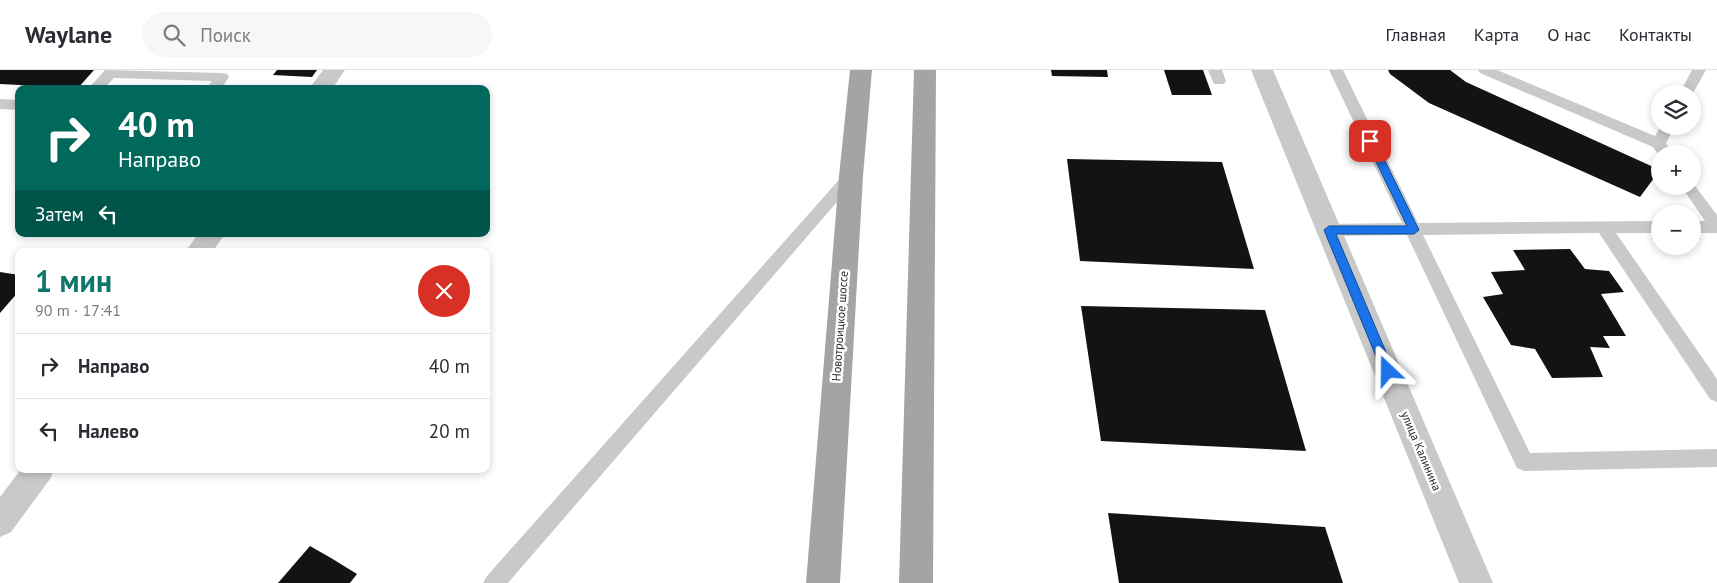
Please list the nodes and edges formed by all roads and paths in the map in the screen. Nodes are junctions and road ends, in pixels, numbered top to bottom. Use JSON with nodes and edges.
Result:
{"nodes":[{"id":1,"x":334,"y":70,"type":"edge"},
{"id":2,"x":861,"y":70,"type":"edge"},
{"id":3,"x":925,"y":70,"type":"edge"},
{"id":4,"x":1262,"y":70,"type":"edge"},
{"id":5,"x":1336,"y":70,"type":"edge"},
{"id":6,"x":1485,"y":70,"type":"edge"},
{"id":7,"x":1699,"y":70,"type":"edge"},
{"id":8,"x":99,"y":85,"type":"edge"},
{"id":9,"x":216,"y":85,"type":"edge"},
{"id":10,"x":323,"y":85,"type":"edge"},
{"id":11,"x":1691,"y":85,"type":"edge"},
{"id":12,"x":0,"y":104,"type":"edge"},
{"id":13,"x":15,"y":104,"type":"edge"},
{"id":14,"x":1655,"y":145,"type":"edge"},
{"id":15,"x":851,"y":176,"type":"junction"},
{"id":16,"x":1695,"y":195,"type":"edge"},
{"id":17,"x":1603,"y":227,"type":"junction"},
{"id":18,"x":1651,"y":227,"type":"edge"},
{"id":19,"x":1701,"y":227,"type":"edge"},
{"id":20,"x":1717,"y":227,"type":"edge"},
{"id":21,"x":1329,"y":230,"type":"junction"},
{"id":22,"x":1414,"y":230,"type":"junction"},
{"id":23,"x":210,"y":237,"type":"edge"},
{"id":24,"x":201,"y":248,"type":"edge"},
{"id":25,"x":1717,"y":394,"type":"edge"},
{"id":26,"x":1717,"y":458,"type":"edge"},
{"id":27,"x":36,"y":473,"type":"edge"},
{"id":28,"x":0,"y":522,"type":"edge"},
{"id":29,"x":494,"y":583,"type":"edge"},
{"id":30,"x":823,"y":583,"type":"edge"},
{"id":31,"x":916,"y":583,"type":"edge"},
{"id":32,"x":1476,"y":583,"type":"edge"}],
"edges":[{"from":1,"to":10,"type":"street"},
{"from":2,"to":15,"type":"main road","name":"Новотроицкое шоссе"},
{"from":3,"to":31,"type":"main road"},
{"from":4,"to":21,"type":"street","name":"улица Калинина"},
{"from":5,"to":22,"type":"lane"},
{"from":6,"to":14,"type":"lane"},
{"from":7,"to":11,"type":"lane"},
{"from":8,"to":9,"type":"lane"},
{"from":12,"to":13,"type":"lane"},
{"from":15,"to":29,"type":"lane"},
{"from":15,"to":30,"type":"main road","name":"Новотроицкое шоссе"},
{"from":16,"to":20,"type":"lane"},
{"from":17,"to":18,"type":"lane"},
{"from":17,"to":22,"type":"lane"},
{"from":17,"to":25,"type":"lane"},
{"from":19,"to":20,"type":"lane"},
{"from":21,"to":22,"type":"lane"},
{"from":21,"to":32,"type":"street","name":"улица Калинина"},
{"from":22,"to":26,"type":"lane"},
{"from":23,"to":24,"type":"street"},
{"from":27,"to":28,"type":"street"}]}
